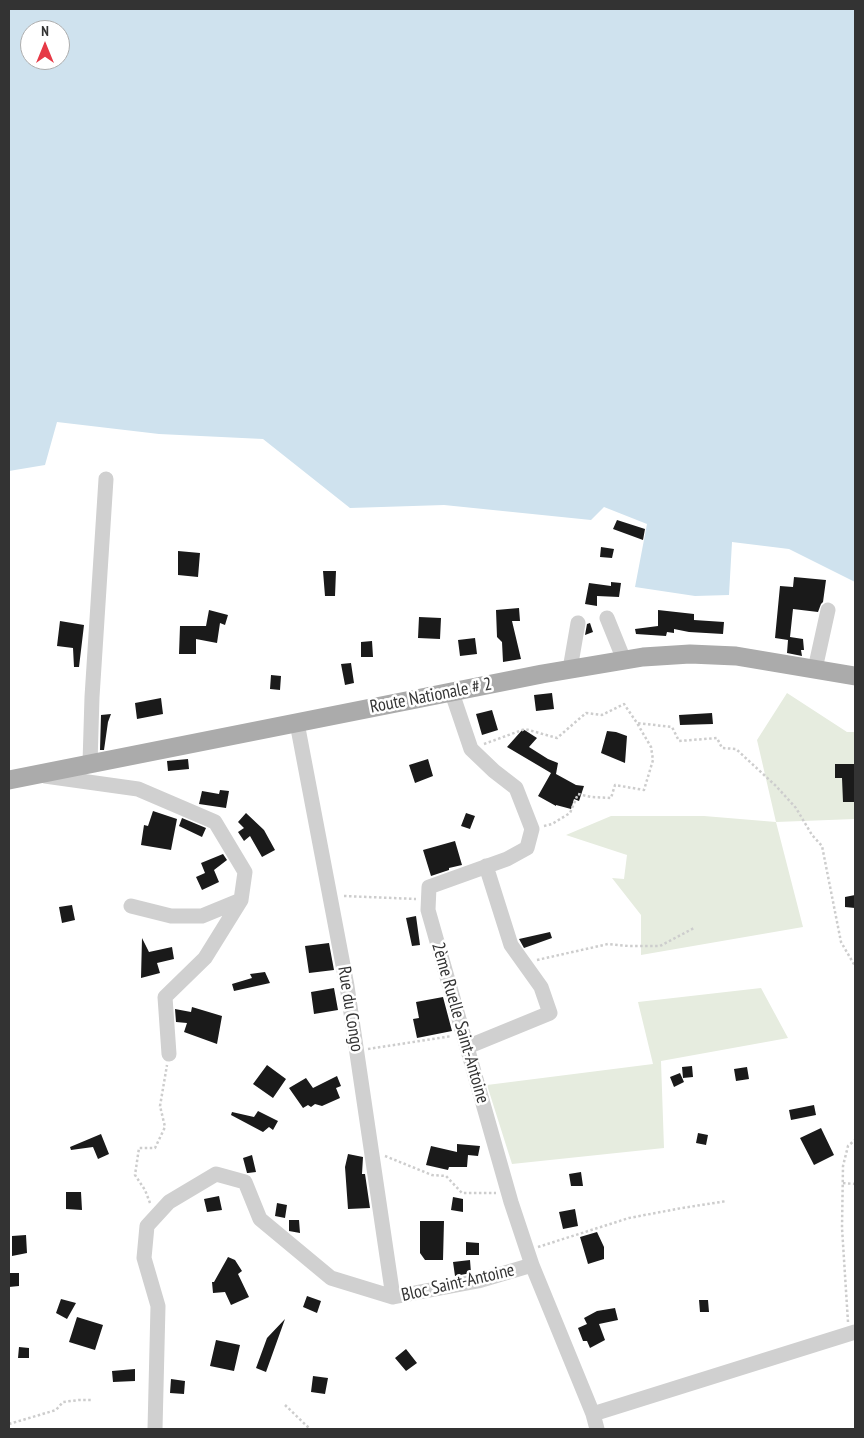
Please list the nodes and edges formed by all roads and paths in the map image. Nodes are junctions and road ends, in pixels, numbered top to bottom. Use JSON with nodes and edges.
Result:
{"nodes":[{"id":1,"x":106,"y":479,"type":"dead end"},
{"id":2,"x":828,"y":610,"type":"dead end"},
{"id":3,"x":607,"y":618,"type":"dead end"},
{"id":4,"x":578,"y":623,"type":"dead end"},
{"id":5,"x":624,"y":660,"type":"junction"},
{"id":6,"x":570,"y":669,"type":"junction"},
{"id":7,"x":815,"y":669,"type":"junction"},
{"id":8,"x":855,"y":676,"type":"edge"},
{"id":9,"x":452,"y":693,"type":"junction"},
{"id":10,"x":637,"y":722,"type":"junction"},
{"id":11,"x":296,"y":723,"type":"junction"},
{"id":12,"x":471,"y":749,"type":"junction"},
{"id":13,"x":90,"y":764,"type":"junction"},
{"id":14,"x":36,"y":774,"type":"junction"},
{"id":15,"x":9,"y":780,"type":"edge"},
{"id":16,"x":532,"y":829,"type":"junction"},
{"id":17,"x":486,"y":866,"type":"junction"},
{"id":18,"x":330,"y":895,"type":"junction"},
{"id":19,"x":428,"y":899,"type":"junction"},
{"id":20,"x":241,"y":900,"type":"junction"},
{"id":21,"x":130,"y":906,"type":"dead end"},
{"id":22,"x":694,"y":928,"type":"dead end"},
{"id":23,"x":524,"y":963,"type":"junction"},
{"id":24,"x":855,"y":966,"type":"edge"},
{"id":25,"x":465,"y":1040,"type":"junction"},
{"id":26,"x":357,"y":1050,"type":"junction"},
{"id":27,"x":169,"y":1054,"type":"joint"},
{"id":28,"x":855,"y":1140,"type":"edge"},
{"id":29,"x":372,"y":1150,"type":"junction"},
{"id":30,"x":842,"y":1183,"type":"junction"},
{"id":31,"x":855,"y":1184,"type":"edge"},
{"id":32,"x":509,"y":1193,"type":"junction"},
{"id":33,"x":727,"y":1201,"type":"dead end"},
{"id":34,"x":156,"y":1216,"type":"junction"},
{"id":35,"x":527,"y":1250,"type":"junction"},
{"id":36,"x":532,"y":1265,"type":"junction"},
{"id":37,"x":393,"y":1297,"type":"junction"},
{"id":38,"x":854,"y":1332,"type":"edge"},
{"id":39,"x":92,"y":1400,"type":"dead end"},
{"id":40,"x":285,"y":1405,"type":"dead end"},
{"id":41,"x":593,"y":1414,"type":"junction"},
{"id":42,"x":9,"y":1424,"type":"edge"},
{"id":43,"x":155,"y":1429,"type":"edge"},
{"id":44,"x":310,"y":1429,"type":"edge"},
{"id":45,"x":597,"y":1429,"type":"edge"}],
"edges":[{"from":1,"to":13,"type":"street"},
{"from":2,"to":7,"type":"street"},
{"from":3,"to":5,"type":"street"},
{"from":4,"to":6,"type":"street"},
{"from":5,"to":6,"type":"main road","name":"Route Nationale # 2"},
{"from":5,"to":7,"type":"main road","name":"Route Nationale # 2"},
{"from":6,"to":9,"type":"main road","name":"Route Nationale # 2"},
{"from":7,"to":8,"type":"main road","name":"Route Nationale # 2"},
{"from":9,"to":11,"type":"main road","name":"Route Nationale # 2"},
{"from":9,"to":12,"type":"street"},
{"from":10,"to":12,"type":"path"},
{"from":10,"to":16,"type":"path"},
{"from":10,"to":24,"type":"path"},
{"from":11,"to":13,"type":"main road","name":"Route Nationale # 2"},
{"from":11,"to":18,"type":"street","name":"Rue du Congo"},
{"from":12,"to":16,"type":"street"},
{"from":13,"to":14,"type":"main road","name":"Route Nationale # 2"},
{"from":14,"to":15,"type":"main road","name":"Route Nationale # 2"},
{"from":14,"to":20,"type":"street"},
{"from":16,"to":17,"type":"street"},
{"from":17,"to":19,"type":"street"},
{"from":17,"to":23,"type":"street"},
{"from":18,"to":19,"type":"path"},
{"from":18,"to":26,"type":"street","name":"Rue du Congo"},
{"from":19,"to":25,"type":"street","name":"2ème Ruelle Saint-Antoine"},
{"from":20,"to":21,"type":"street"},
{"from":20,"to":27,"type":"street"},
{"from":22,"to":23,"type":"path"},
{"from":23,"to":25,"type":"street"},
{"from":25,"to":26,"type":"path"},
{"from":25,"to":32,"type":"street","name":"2ème Ruelle Saint-Antoine"},
{"from":26,"to":29,"type":"street","name":"Rue du Congo"},
{"from":27,"to":34,"type":"path"},
{"from":28,"to":30,"type":"path"},
{"from":29,"to":32,"type":"path"},
{"from":29,"to":37,"type":"street","name":"Rue du Congo"},
{"from":30,"to":31,"type":"path"},
{"from":30,"to":38,"type":"path"},
{"from":32,"to":35,"type":"street","name":"2ème Ruelle Saint-Antoine"},
{"from":33,"to":35,"type":"path"},
{"from":34,"to":37,"type":"street","name":"Bloc Saint-Antoine"},
{"from":34,"to":43,"type":"street","name":"Bloc Saint-Antoine"},
{"from":35,"to":36,"type":"street","name":"2ème Ruelle Saint-Antoine"},
{"from":36,"to":37,"type":"street","name":"Bloc Saint-Antoine"},
{"from":36,"to":41,"type":"street","name":"2ème Ruelle Saint-Antoine"},
{"from":38,"to":41,"type":"street"},
{"from":39,"to":42,"type":"path"},
{"from":40,"to":44,"type":"path"},
{"from":41,"to":45,"type":"street","name":"2ème Ruelle Saint-Antoine"}]}
